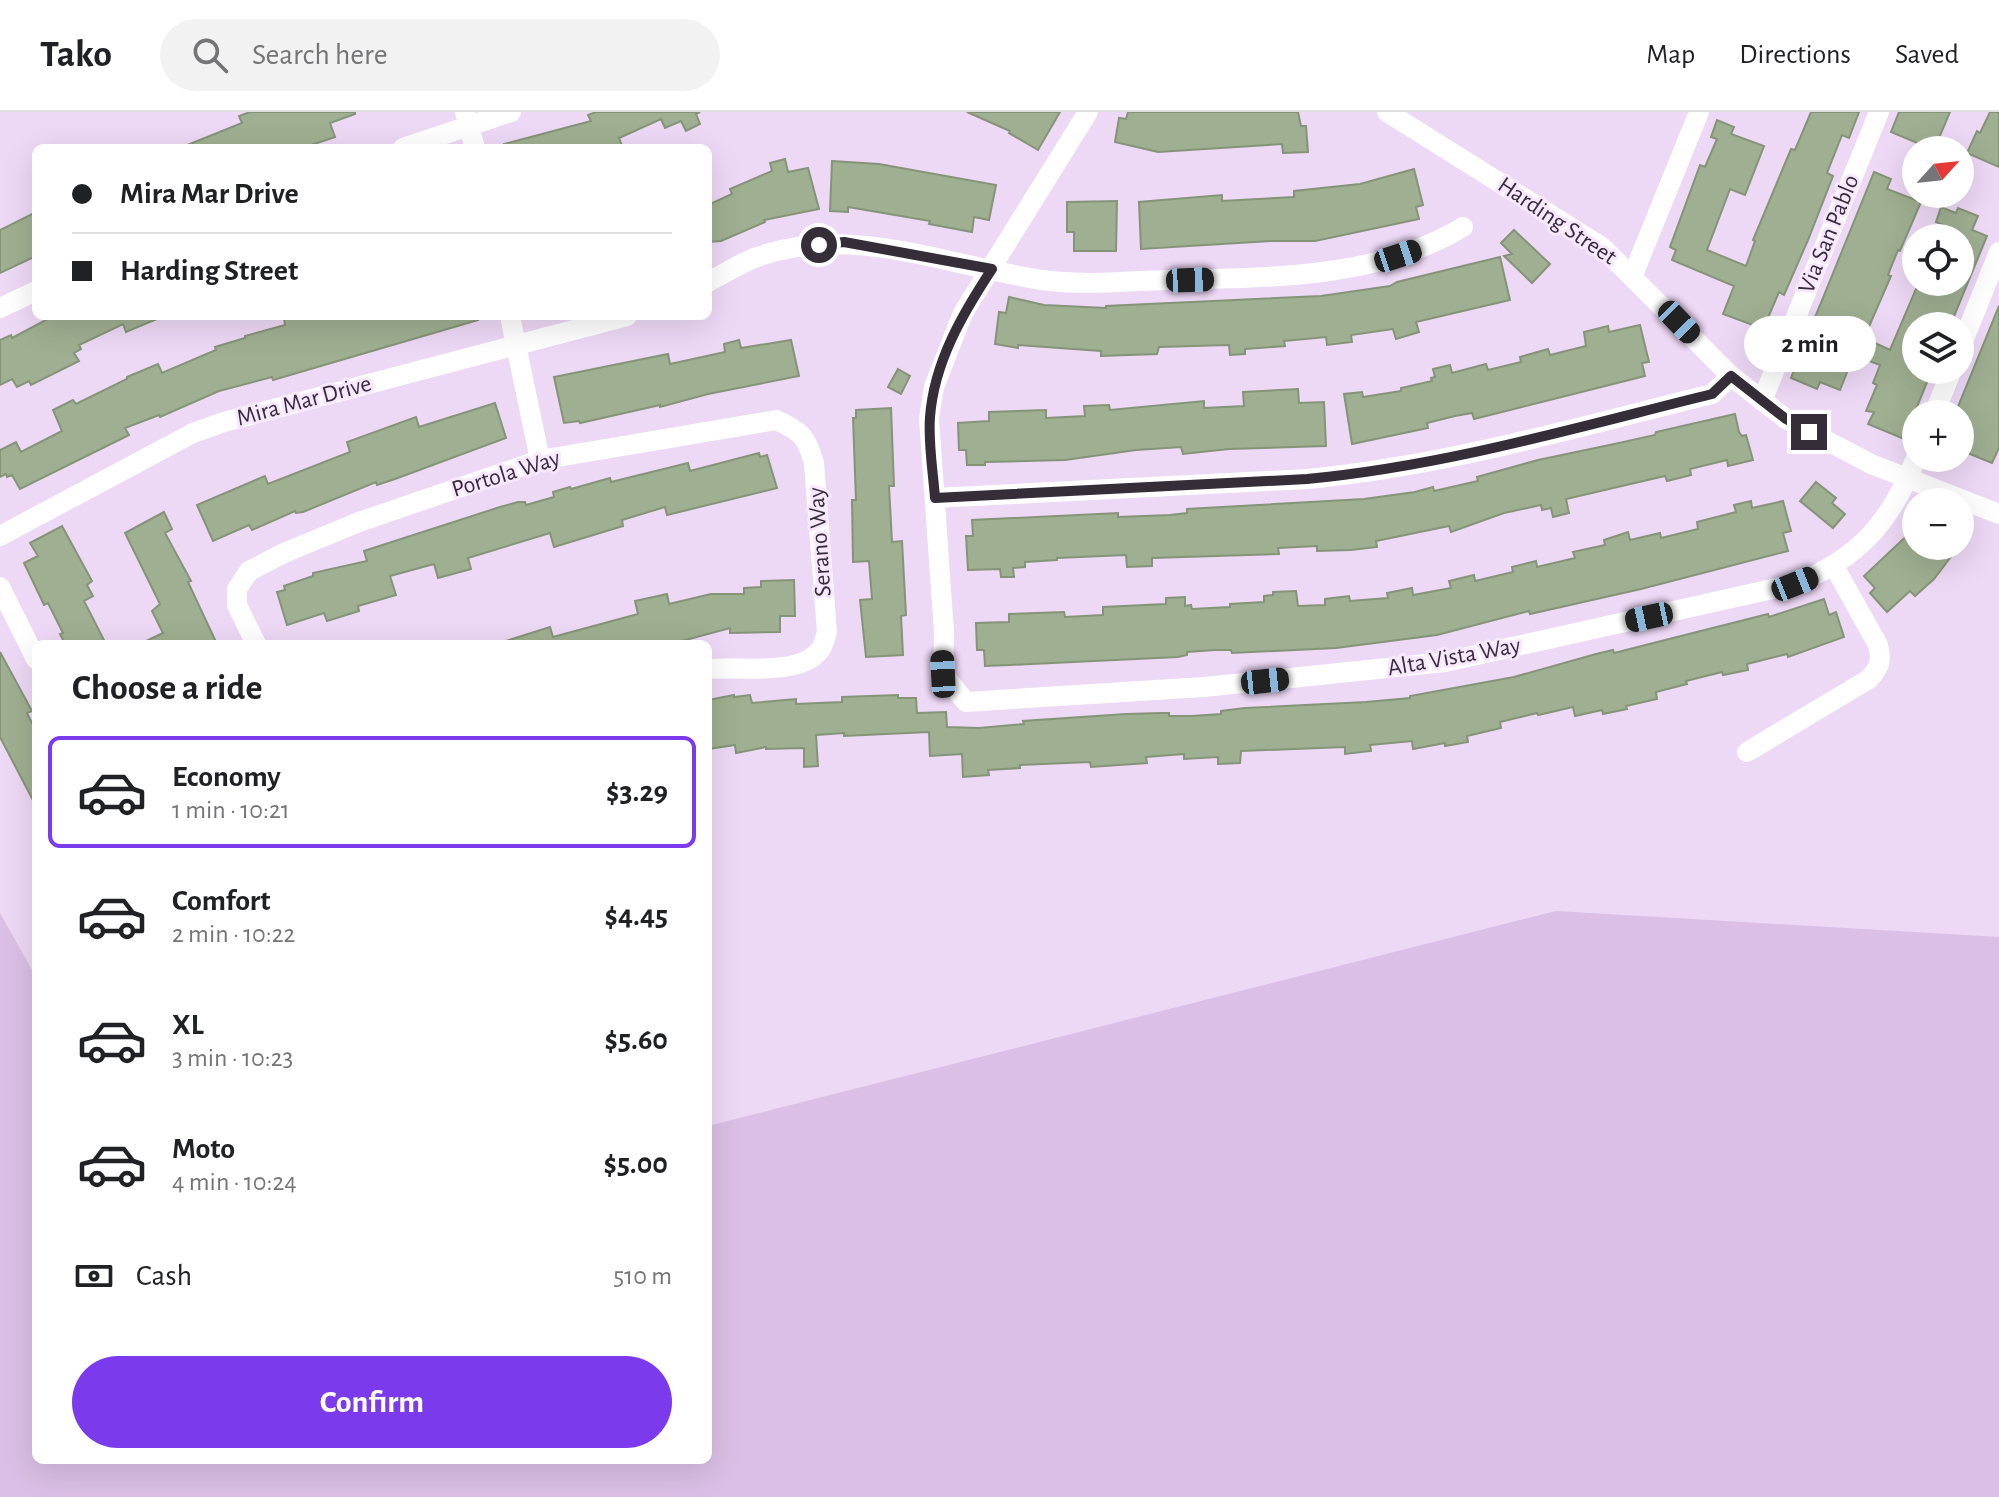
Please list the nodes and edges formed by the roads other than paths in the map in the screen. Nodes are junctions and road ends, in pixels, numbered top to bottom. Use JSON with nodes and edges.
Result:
{"nodes":[{"id":1,"x":511,"y":112,"type":"edge"},
{"id":2,"x":1088,"y":112,"type":"edge"},
{"id":3,"x":1387,"y":112,"type":"edge"},
{"id":4,"x":1699,"y":112,"type":"edge"},
{"id":5,"x":1879,"y":112,"type":"edge"},
{"id":6,"x":469,"y":117,"type":"edge"},
{"id":7,"x":412,"y":144,"type":"edge"},
{"id":8,"x":474,"y":144,"type":"edge"},
{"id":9,"x":1463,"y":227,"type":"dead end"},
{"id":10,"x":1999,"y":252,"type":"edge"},
{"id":11,"x":992,"y":269,"type":"junction"},
{"id":12,"x":1633,"y":275,"type":"junction"},
{"id":13,"x":712,"y":280,"type":"edge"},
{"id":14,"x":32,"y":293,"type":"edge"},
{"id":15,"x":0,"y":308,"type":"edge"},
{"id":16,"x":1974,"y":314,"type":"edge"},
{"id":17,"x":511,"y":320,"type":"edge"},
{"id":18,"x":613,"y":320,"type":"edge"},
{"id":19,"x":516,"y":347,"type":"junction"},
{"id":20,"x":1731,"y":376,"type":"junction"},
{"id":21,"x":1762,"y":401,"type":"junction"},
{"id":22,"x":794,"y":427,"type":"joint"},
{"id":23,"x":540,"y":460,"type":"junction"},
{"id":24,"x":1910,"y":472,"type":"edge"},
{"id":25,"x":1908,"y":478,"type":"junction"},
{"id":26,"x":935,"y":498,"type":"junction"},
{"id":27,"x":1999,"y":514,"type":"edge"},
{"id":28,"x":0,"y":536,"type":"edge"},
{"id":29,"x":1834,"y":566,"type":"junction"},
{"id":30,"x":0,"y":587,"type":"edge"},
{"id":31,"x":254,"y":640,"type":"edge"},
{"id":32,"x":32,"y":651,"type":"edge"},
{"id":33,"x":712,"y":669,"type":"edge"},
{"id":34,"x":1747,"y":752,"type":"dead end"}],
"edges":[{"from":1,"to":6,"type":"street"},
{"from":2,"to":11,"type":"street"},
{"from":3,"to":12,"type":"street","name":"Harding Street"},
{"from":4,"to":12,"type":"street"},
{"from":5,"to":21,"type":"street","name":"Via San Pablo"},
{"from":6,"to":7,"type":"street"},
{"from":6,"to":8,"type":"street"},
{"from":9,"to":11,"type":"street"},
{"from":10,"to":16,"type":"street"},
{"from":11,"to":13,"type":"street"},
{"from":11,"to":26,"type":"street"},
{"from":12,"to":20,"type":"street","name":"Harding Street"},
{"from":14,"to":15,"type":"street"},
{"from":17,"to":19,"type":"street"},
{"from":18,"to":19,"type":"street","name":"Mira Mar Drive"},
{"from":19,"to":23,"type":"street"},
{"from":19,"to":28,"type":"street","name":"Mira Mar Drive"},
{"from":20,"to":21,"type":"street","name":"Harding Street"},
{"from":20,"to":26,"type":"street"},
{"from":21,"to":25,"type":"street","name":"Harding Street"},
{"from":22,"to":23,"type":"street","name":"Portola Way"},
{"from":22,"to":33,"type":"street","name":"Serano Way"},
{"from":23,"to":31,"type":"street","name":"Portola Way"},
{"from":24,"to":25,"type":"street","name":"Alta Vista Way"},
{"from":25,"to":27,"type":"street","name":"Harding Street"},
{"from":25,"to":29,"type":"street","name":"Alta Vista Way"},
{"from":26,"to":29,"type":"street","name":"Alta Vista Way"},
{"from":29,"to":34,"type":"street"},
{"from":30,"to":32,"type":"street"}]}
